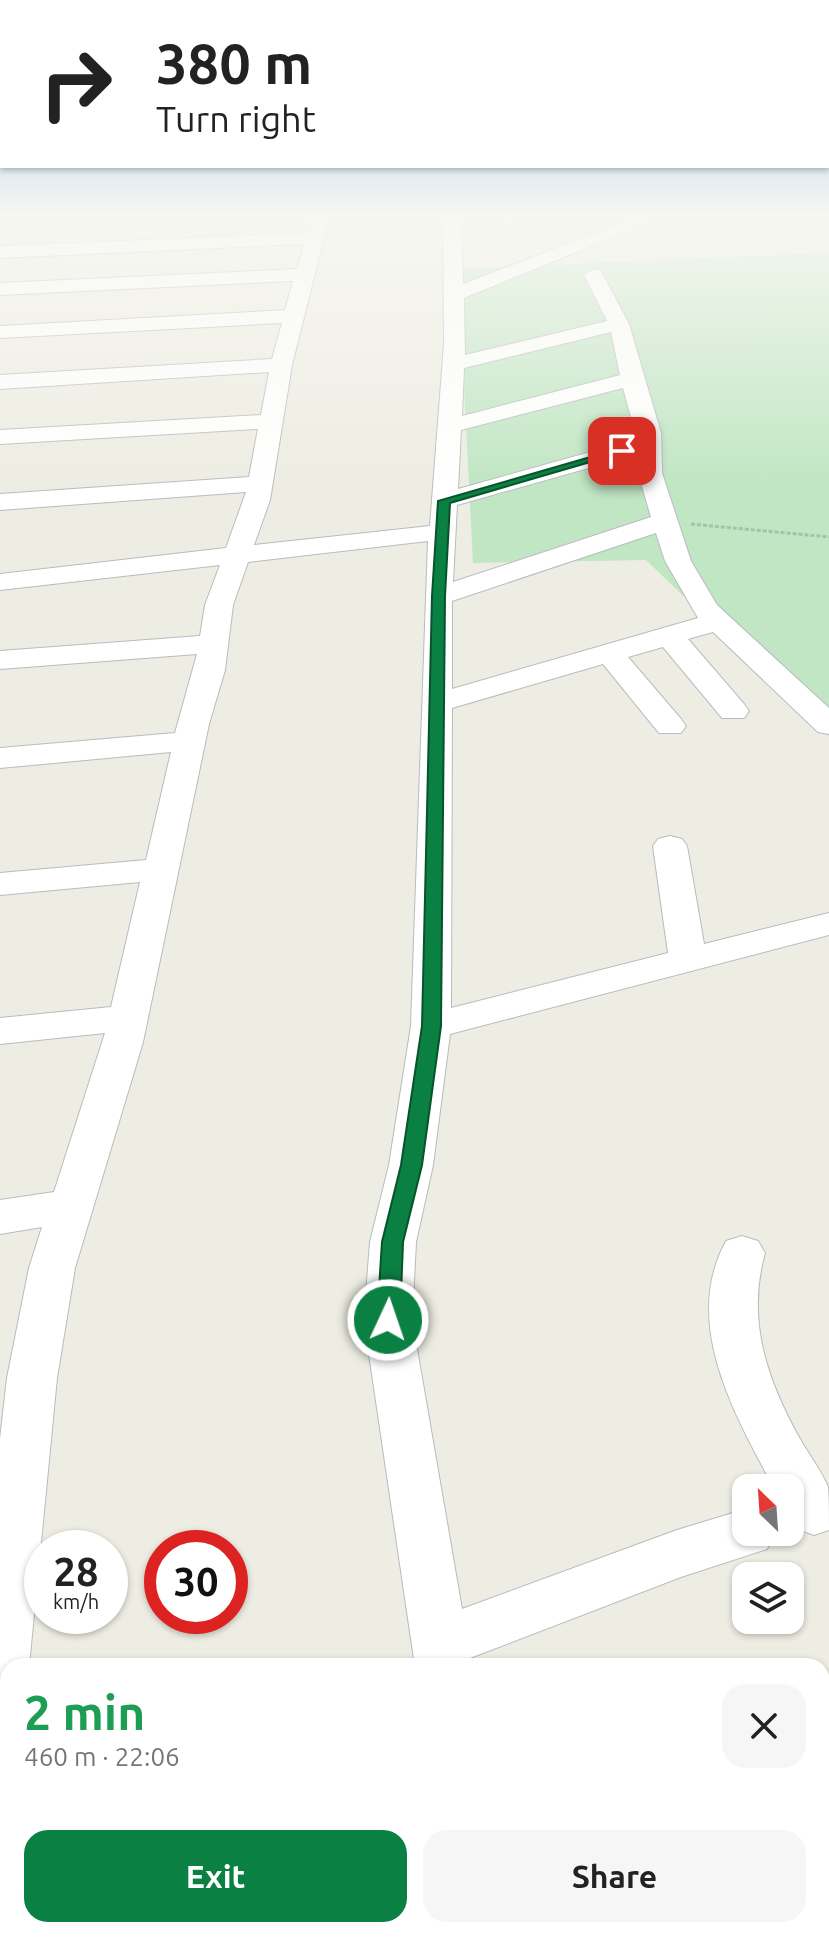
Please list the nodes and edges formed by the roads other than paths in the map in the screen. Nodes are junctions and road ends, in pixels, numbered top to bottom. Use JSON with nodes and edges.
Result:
{"nodes":[{"id":1,"x":296,"y":307,"type":"edge"},
{"id":2,"x":456,"y":307,"type":"edge"},
{"id":3,"x":611,"y":307,"type":"edge"},
{"id":4,"x":295,"y":316,"type":"junction"},
{"id":5,"x":619,"y":324,"type":"junction"},
{"id":6,"x":0,"y":332,"type":"edge"},
{"id":7,"x":454,"y":364,"type":"junction"},
{"id":8,"x":281,"y":365,"type":"junction"},
{"id":9,"x":632,"y":379,"type":"junction"},
{"id":10,"x":0,"y":382,"type":"edge"},
{"id":11,"x":270,"y":421,"type":"junction"},
{"id":12,"x":449,"y":426,"type":"junction"},
{"id":13,"x":0,"y":437,"type":"edge"},
{"id":14,"x":649,"y":443,"type":"junction"},
{"id":15,"x":260,"y":484,"type":"junction"},
{"id":16,"x":0,"y":502,"type":"edge"},
{"id":17,"x":443,"y":517,"type":"junction"},
{"id":18,"x":665,"y":521,"type":"junction"},
{"id":19,"x":237,"y":553,"type":"junction"},
{"id":20,"x":0,"y":582,"type":"edge"},
{"id":21,"x":438,"y":596,"type":"junction"},
{"id":22,"x":717,"y":622,"type":"junction"},
{"id":23,"x":670,"y":636,"type":"junction"},
{"id":24,"x":215,"y":644,"type":"junction"},
{"id":25,"x":609,"y":653,"type":"junction"},
{"id":26,"x":0,"y":660,"type":"edge"},
{"id":27,"x":436,"y":703,"type":"junction"},
{"id":28,"x":733,"y":711,"type":"dead end"},
{"id":29,"x":829,"y":725,"type":"edge"},
{"id":30,"x":670,"y":726,"type":"dead end"},
{"id":31,"x":189,"y":741,"type":"junction"},
{"id":32,"x":0,"y":758,"type":"edge"},
{"id":33,"x":670,"y":846,"type":"dead end"},
{"id":34,"x":162,"y":869,"type":"junction"},
{"id":35,"x":0,"y":884,"type":"edge"},
{"id":36,"x":829,"y":924,"type":"edge"},
{"id":37,"x":688,"y":961,"type":"junction"},
{"id":38,"x":128,"y":1018,"type":"junction"},
{"id":39,"x":431,"y":1026,"type":"junction"},
{"id":40,"x":0,"y":1031,"type":"edge"},
{"id":41,"x":69,"y":1206,"type":"junction"},
{"id":42,"x":0,"y":1217,"type":"edge"},
{"id":43,"x":742,"y":1253,"type":"dead end"},
{"id":44,"x":13,"y":1453,"type":"edge"},
{"id":45,"x":811,"y":1513,"type":"edge"},
{"id":46,"x":732,"y":1537,"type":"edge"},
{"id":47,"x":442,"y":1655,"type":"edge"},
{"id":48,"x":1,"y":1658,"type":"edge"}],
"edges":[{"from":1,"to":4,"type":"street"},
{"from":2,"to":7,"type":"street"},
{"from":3,"to":5,"type":"street"},
{"from":4,"to":6,"type":"street"},
{"from":4,"to":8,"type":"street"},
{"from":5,"to":7,"type":"street"},
{"from":5,"to":9,"type":"street"},
{"from":7,"to":12,"type":"street"},
{"from":8,"to":10,"type":"street"},
{"from":8,"to":11,"type":"street"},
{"from":9,"to":12,"type":"street"},
{"from":9,"to":14,"type":"street"},
{"from":11,"to":13,"type":"street"},
{"from":11,"to":15,"type":"street"},
{"from":12,"to":17,"type":"street"},
{"from":14,"to":17,"type":"street"},
{"from":14,"to":18,"type":"street"},
{"from":15,"to":16,"type":"street"},
{"from":15,"to":19,"type":"street"},
{"from":17,"to":19,"type":"street"},
{"from":17,"to":21,"type":"street"},
{"from":18,"to":21,"type":"street"},
{"from":18,"to":22,"type":"street"},
{"from":19,"to":20,"type":"street"},
{"from":19,"to":24,"type":"street"},
{"from":21,"to":27,"type":"street"},
{"from":22,"to":23,"type":"street"},
{"from":22,"to":29,"type":"street"},
{"from":23,"to":25,"type":"street"},
{"from":23,"to":28,"type":"street"},
{"from":24,"to":26,"type":"street"},
{"from":24,"to":31,"type":"street"},
{"from":25,"to":27,"type":"street"},
{"from":25,"to":30,"type":"street"},
{"from":27,"to":39,"type":"street"},
{"from":31,"to":32,"type":"street"},
{"from":31,"to":34,"type":"street"},
{"from":33,"to":37,"type":"street"},
{"from":34,"to":35,"type":"street"},
{"from":34,"to":38,"type":"street"},
{"from":36,"to":37,"type":"street"},
{"from":37,"to":39,"type":"street"},
{"from":38,"to":40,"type":"street"},
{"from":38,"to":41,"type":"street"},
{"from":39,"to":47,"type":"street"},
{"from":41,"to":42,"type":"street"},
{"from":41,"to":44,"type":"street"},
{"from":43,"to":45,"type":"street"},
{"from":44,"to":48,"type":"street"},
{"from":46,"to":47,"type":"street"}]}
